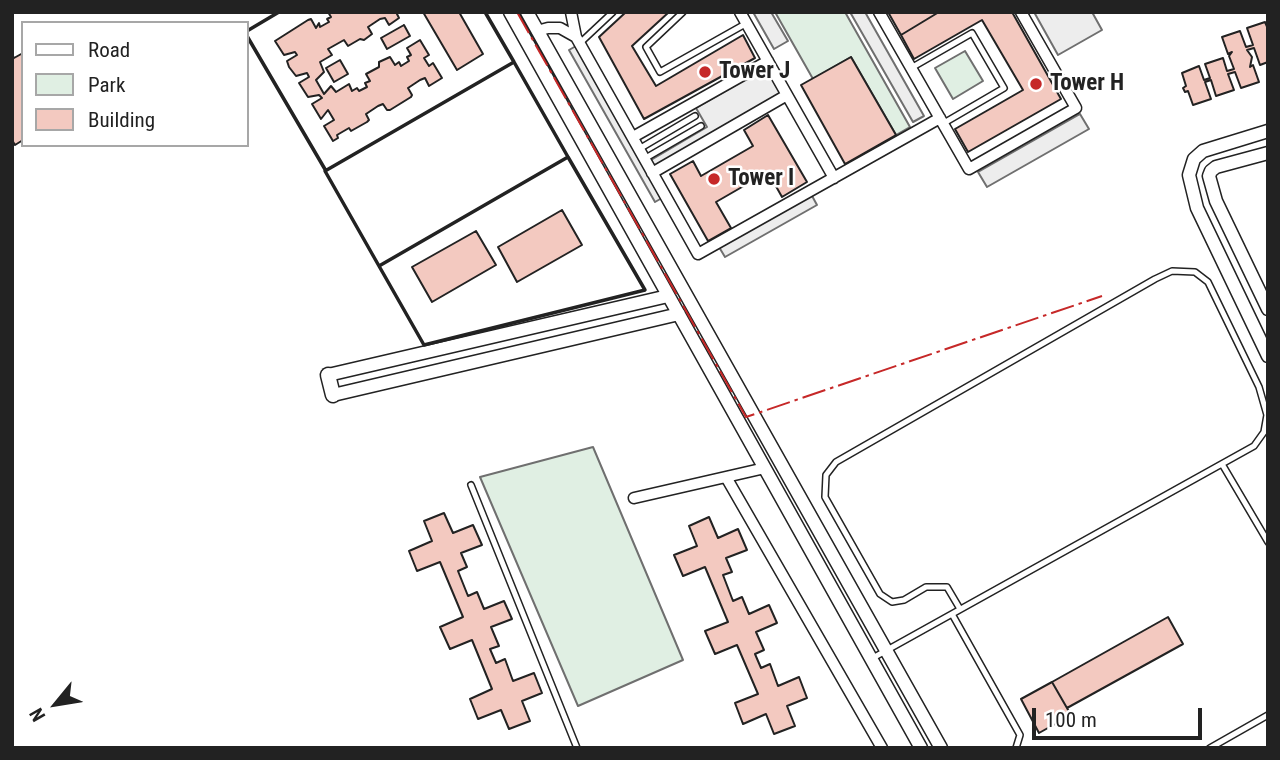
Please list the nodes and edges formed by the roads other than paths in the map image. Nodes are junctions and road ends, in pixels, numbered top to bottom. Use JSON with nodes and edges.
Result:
{"nodes":[{"id":1,"x":510,"y":12,"type":"edge"},
{"id":2,"x":527,"y":12,"type":"edge"},
{"id":3,"x":571,"y":12,"type":"edge"},
{"id":4,"x":613,"y":12,"type":"edge"},
{"id":5,"x":683,"y":12,"type":"edge"},
{"id":6,"x":740,"y":12,"type":"edge"},
{"id":7,"x":879,"y":12,"type":"edge"},
{"id":8,"x":1021,"y":12,"type":"edge"},
{"id":9,"x":747,"y":23,"type":"junction"},
{"id":10,"x":537,"y":31,"type":"junction"},
{"id":11,"x":578,"y":40,"type":"junction"},
{"id":12,"x":768,"y":61,"type":"junction"},
{"id":13,"x":911,"y":68,"type":"junction"},
{"id":14,"x":787,"y":94,"type":"junction"},
{"id":15,"x":695,"y":116,"type":"dead end"},
{"id":16,"x":941,"y":121,"type":"junction"},
{"id":17,"x":701,"y":126,"type":"dead end"},
{"id":18,"x":1268,"y":131,"type":"edge"},
{"id":19,"x":633,"y":137,"type":"junction"},
{"id":20,"x":1268,"y":153,"type":"edge"},
{"id":21,"x":642,"y":154,"type":"junction"},
{"id":22,"x":652,"y":173,"type":"junction"},
{"id":23,"x":834,"y":178,"type":"junction"},
{"id":24,"x":668,"y":296,"type":"junction"},
{"id":25,"x":1268,"y":309,"type":"edge"},
{"id":26,"x":679,"y":314,"type":"junction"},
{"id":27,"x":1268,"y":356,"type":"edge"},
{"id":28,"x":328,"y":375,"type":"joint"},
{"id":29,"x":333,"y":395,"type":"joint"},
{"id":30,"x":1222,"y":464,"type":"junction"},
{"id":31,"x":765,"y":468,"type":"junction"},
{"id":32,"x":726,"y":477,"type":"junction"},
{"id":33,"x":471,"y":485,"type":"dead end"},
{"id":34,"x":634,"y":498,"type":"dead end"},
{"id":35,"x":1268,"y":542,"type":"edge"},
{"id":36,"x":960,"y":609,"type":"junction"},
{"id":37,"x":952,"y":614,"type":"junction"},
{"id":38,"x":886,"y":650,"type":"junction"},
{"id":39,"x":871,"y":659,"type":"junction"},
{"id":40,"x":1268,"y":715,"type":"edge"},
{"id":41,"x":577,"y":748,"type":"edge"},
{"id":42,"x":882,"y":748,"type":"edge"},
{"id":43,"x":921,"y":748,"type":"edge"},
{"id":44,"x":941,"y":748,"type":"edge"},
{"id":45,"x":1016,"y":748,"type":"edge"},
{"id":46,"x":1210,"y":748,"type":"edge"}],
"edges":[{"from":1,"to":24,"type":"street"},
{"from":2,"to":10,"type":"street"},
{"from":3,"to":11,"type":"street"},
{"from":4,"to":11,"type":"lane"},
{"from":5,"to":9,"type":"lane"},
{"from":6,"to":9,"type":"street"},
{"from":7,"to":13,"type":"street"},
{"from":8,"to":16,"type":"street"},
{"from":9,"to":12,"type":"street"},
{"from":10,"to":11,"type":"street"},
{"from":10,"to":38,"type":"street"},
{"from":11,"to":19,"type":"street"},
{"from":12,"to":14,"type":"street"},
{"from":12,"to":19,"type":"street"},
{"from":13,"to":16,"type":"street"},
{"from":13,"to":16,"type":"lane"},
{"from":14,"to":22,"type":"street"},
{"from":14,"to":23,"type":"street"},
{"from":15,"to":21,"type":"lane"},
{"from":16,"to":23,"type":"street"},
{"from":17,"to":21,"type":"lane"},
{"from":18,"to":27,"type":"street"},
{"from":19,"to":21,"type":"street"},
{"from":20,"to":25,"type":"street"},
{"from":21,"to":22,"type":"street"},
{"from":22,"to":23,"type":"street"},
{"from":24,"to":26,"type":"street"},
{"from":24,"to":28,"type":"street"},
{"from":26,"to":29,"type":"street"},
{"from":26,"to":31,"type":"street"},
{"from":28,"to":29,"type":"main road"},
{"from":30,"to":35,"type":"lane"},
{"from":30,"to":36,"type":"lane"},
{"from":30,"to":36,"type":"lane"},
{"from":31,"to":32,"type":"street"},
{"from":31,"to":39,"type":"street"},
{"from":32,"to":34,"type":"street"},
{"from":32,"to":42,"type":"street"},
{"from":33,"to":41,"type":"lane"},
{"from":36,"to":37,"type":"lane"},
{"from":37,"to":38,"type":"lane"},
{"from":37,"to":45,"type":"lane"},
{"from":38,"to":39,"type":"lane"},
{"from":38,"to":44,"type":"street"},
{"from":39,"to":43,"type":"street"},
{"from":40,"to":46,"type":"lane"}]}
